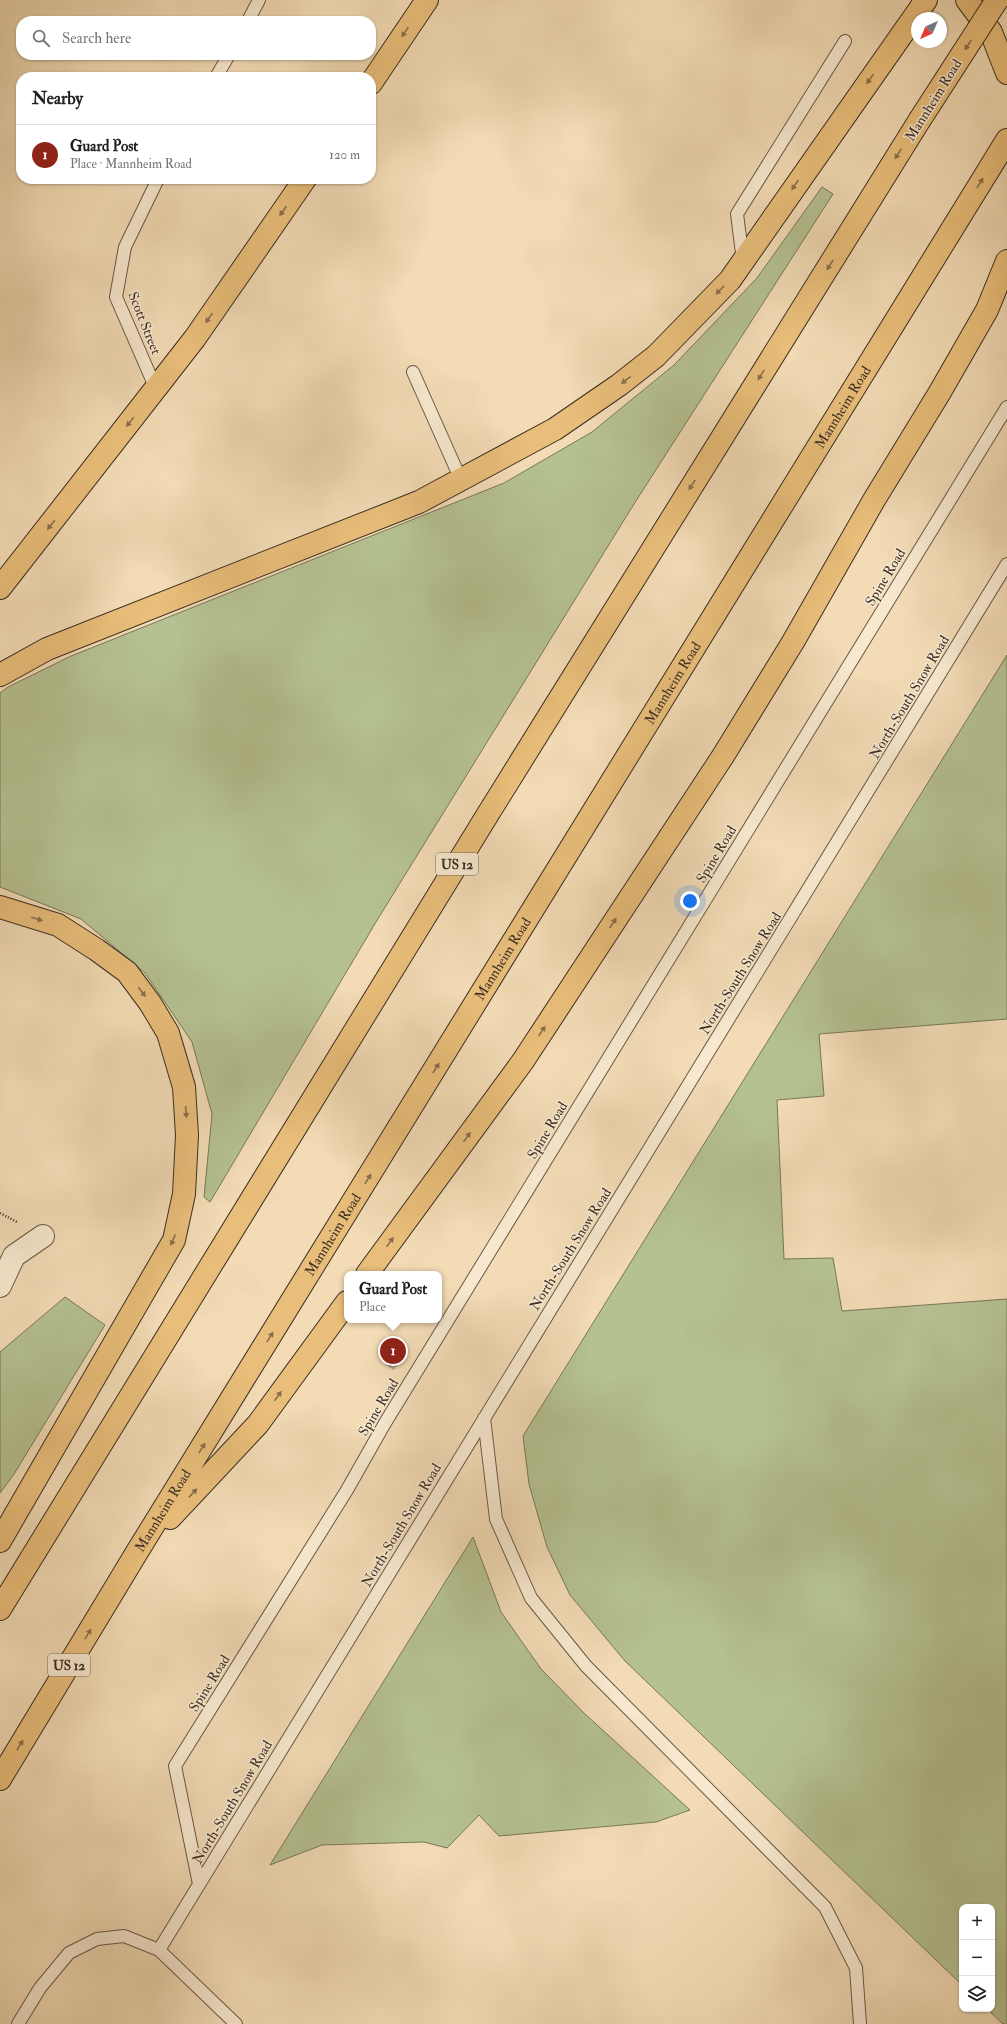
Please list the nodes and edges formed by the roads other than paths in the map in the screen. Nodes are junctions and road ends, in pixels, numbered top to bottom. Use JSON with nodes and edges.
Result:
{"nodes":[{"id":1,"x":260,"y":0,"type":"edge"},
{"id":2,"x":428,"y":0,"type":"edge"},
{"id":3,"x":926,"y":0,"type":"edge"},
{"id":4,"x":967,"y":0,"type":"edge"},
{"id":5,"x":996,"y":0,"type":"edge"},
{"id":6,"x":251,"y":16,"type":"edge"},
{"id":7,"x":845,"y":41,"type":"dead end"},
{"id":8,"x":225,"y":60,"type":"edge"},
{"id":9,"x":219,"y":72,"type":"edge"},
{"id":10,"x":1007,"y":73,"type":"edge"},
{"id":11,"x":376,"y":76,"type":"edge"},
{"id":12,"x":1007,"y":140,"type":"edge"},
{"id":13,"x":156,"y":184,"type":"edge"},
{"id":14,"x":302,"y":184,"type":"edge"},
{"id":15,"x":743,"y":261,"type":"junction"},
{"id":16,"x":1007,"y":261,"type":"edge"},
{"id":17,"x":413,"y":372,"type":"dead end"},
{"id":18,"x":156,"y":388,"type":"junction"},
{"id":19,"x":1007,"y":407,"type":"edge"},
{"id":20,"x":461,"y":480,"type":"junction"},
{"id":21,"x":1007,"y":564,"type":"edge"},
{"id":22,"x":0,"y":588,"type":"edge"},
{"id":23,"x":0,"y":675,"type":"edge"},
{"id":24,"x":0,"y":907,"type":"edge"},
{"id":25,"x":43,"y":1236,"type":"dead end"},
{"id":26,"x":369,"y":1271,"type":"edge"},
{"id":27,"x":0,"y":1286,"type":"edge"},
{"id":28,"x":344,"y":1306,"type":"edge"},
{"id":29,"x":484,"y":1418,"type":"junction"},
{"id":30,"x":0,"y":1542,"type":"edge"},
{"id":31,"x":137,"y":1552,"type":"junction"},
{"id":32,"x":0,"y":1609,"type":"edge"},
{"id":33,"x":0,"y":1779,"type":"edge"},
{"id":34,"x":199,"y":1884,"type":"junction"},
{"id":35,"x":159,"y":1950,"type":"junction"},
{"id":36,"x":18,"y":2024,"type":"edge"},
{"id":37,"x":236,"y":2024,"type":"edge"},
{"id":38,"x":860,"y":2024,"type":"edge"}],
"edges":[{"from":1,"to":6,"type":"lane"},
{"from":2,"to":11,"type":"main road","one_way":true},
{"from":3,"to":15,"type":"main road","one_way":true},
{"from":4,"to":10,"type":"main road"},
{"from":5,"to":32,"type":"main road","name":"Mannheim Road","number":"US 12","one_way":true,"bridge":true},
{"from":7,"to":15,"type":"lane"},
{"from":8,"to":9,"type":"lane"},
{"from":31,"to":12,"type":"main road","name":"Mannheim Road","number":"US 12","one_way":true},
{"from":13,"to":18,"type":"lane","name":"Scott Street"},
{"from":14,"to":18,"type":"main road","one_way":true},
{"from":15,"to":20,"type":"main road","one_way":true},
{"from":26,"to":16,"type":"main road","one_way":true},
{"from":17,"to":20,"type":"lane"},
{"from":18,"to":22,"type":"main road","one_way":true},
{"from":19,"to":34,"type":"lane","name":"Spine Road"},
{"from":20,"to":23,"type":"main road"},
{"from":21,"to":29,"type":"lane","name":"North-South Snow Road"},
{"from":24,"to":30,"type":"main road","one_way":true},
{"from":25,"to":27,"type":"street"},
{"from":31,"to":28,"type":"main road","one_way":true},
{"from":29,"to":34,"type":"lane","name":"North-South Snow Road"},
{"from":29,"to":38,"type":"lane"},
{"from":33,"to":31,"type":"main road","name":"Mannheim Road","number":"US 12","one_way":true},
{"from":34,"to":35,"type":"lane","name":"North-South Snow Road"},
{"from":35,"to":36,"type":"lane"},
{"from":35,"to":37,"type":"lane"}]}
